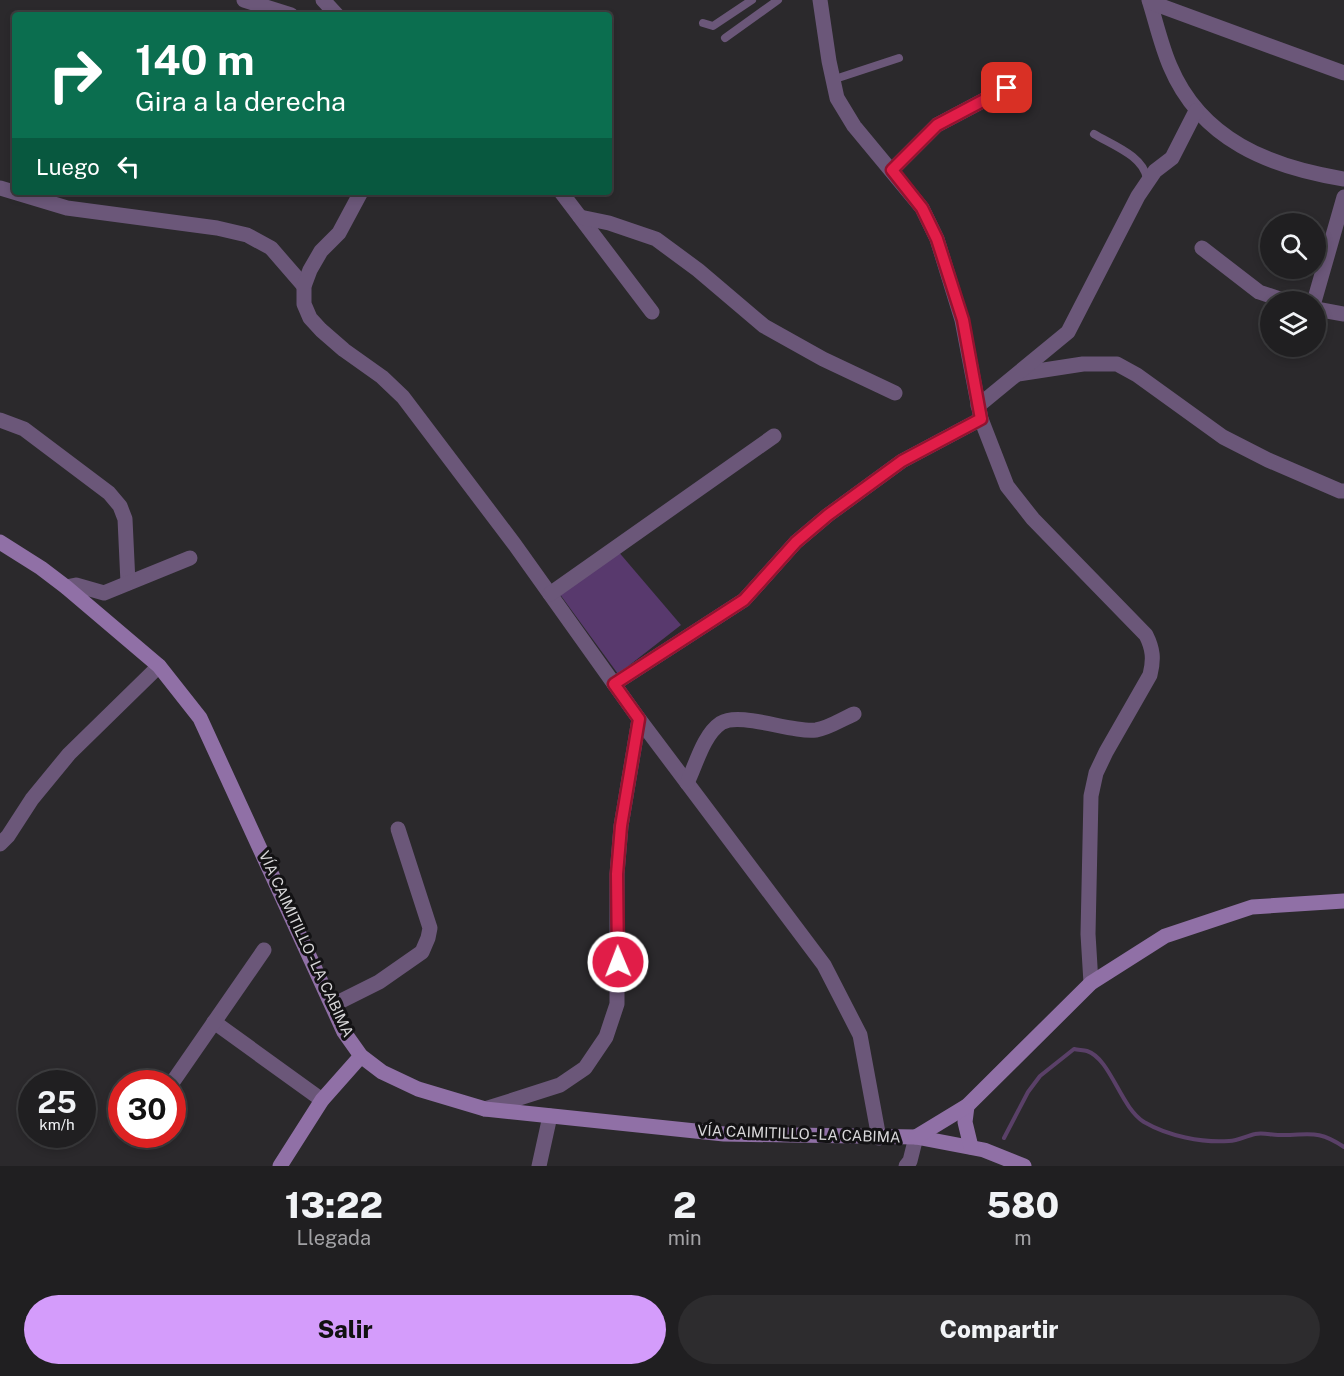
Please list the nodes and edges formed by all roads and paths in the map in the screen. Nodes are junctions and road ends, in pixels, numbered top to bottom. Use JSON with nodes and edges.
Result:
{"nodes":[{"id":1,"x":244,"y":0,"type":"edge"},
{"id":2,"x":323,"y":0,"type":"edge"},
{"id":3,"x":753,"y":0,"type":"edge"},
{"id":4,"x":778,"y":0,"type":"edge"},
{"id":5,"x":820,"y":0,"type":"edge"},
{"id":6,"x":1149,"y":1,"type":"edge"},
{"id":7,"x":282,"y":12,"type":"edge"},
{"id":8,"x":334,"y":12,"type":"edge"},
{"id":9,"x":703,"y":23,"type":"dead end"},
{"id":10,"x":725,"y":38,"type":"dead end"},
{"id":11,"x":898,"y":58,"type":"dead end"},
{"id":12,"x":1344,"y":73,"type":"edge"},
{"id":13,"x":832,"y":80,"type":"junction"},
{"id":14,"x":1007,"y":88,"type":"dead end"},
{"id":15,"x":1196,"y":111,"type":"junction"},
{"id":16,"x":1094,"y":134,"type":"dead end"},
{"id":17,"x":892,"y":170,"type":"junction"},
{"id":18,"x":1344,"y":179,"type":"edge"},
{"id":19,"x":1148,"y":182,"type":"junction"},
{"id":20,"x":23,"y":195,"type":"edge"},
{"id":21,"x":359,"y":195,"type":"edge"},
{"id":22,"x":563,"y":195,"type":"edge"},
{"id":23,"x":1344,"y":197,"type":"edge"},
{"id":24,"x":580,"y":217,"type":"junction"},
{"id":25,"x":1202,"y":248,"type":"dead end"},
{"id":26,"x":304,"y":286,"type":"junction"},
{"id":27,"x":1317,"y":291,"type":"edge"},
{"id":28,"x":1260,"y":293,"type":"edge"},
{"id":29,"x":1326,"y":311,"type":"edge"},
{"id":30,"x":652,"y":312,"type":"dead end"},
{"id":31,"x":1344,"y":314,"type":"edge"},
{"id":32,"x":1018,"y":374,"type":"junction"},
{"id":33,"x":895,"y":393,"type":"dead end"},
{"id":34,"x":980,"y":413,"type":"junction"},
{"id":35,"x":0,"y":420,"type":"edge"},
{"id":36,"x":774,"y":436,"type":"dead end"},
{"id":37,"x":1344,"y":490,"type":"edge"},
{"id":38,"x":0,"y":542,"type":"edge"},
{"id":39,"x":190,"y":558,"type":"dead end"},
{"id":40,"x":128,"y":583,"type":"junction"},
{"id":41,"x":66,"y":587,"type":"junction"},
{"id":42,"x":550,"y":594,"type":"junction"},
{"id":43,"x":159,"y":666,"type":"junction"},
{"id":44,"x":614,"y":684,"type":"junction"},
{"id":45,"x":854,"y":714,"type":"dead end"},
{"id":46,"x":639,"y":719,"type":"junction"},
{"id":47,"x":687,"y":783,"type":"junction"},
{"id":48,"x":398,"y":830,"type":"dead end"},
{"id":49,"x":0,"y":844,"type":"edge"},
{"id":50,"x":1344,"y":901,"type":"edge"},
{"id":51,"x":264,"y":950,"type":"dead end"},
{"id":52,"x":1091,"y":983,"type":"junction"},
{"id":53,"x":333,"y":1005,"type":"junction"},
{"id":54,"x":214,"y":1022,"type":"junction"},
{"id":55,"x":361,"y":1056,"type":"junction"},
{"id":56,"x":181,"y":1070,"type":"edge"},
{"id":57,"x":322,"y":1100,"type":"junction"},
{"id":58,"x":967,"y":1106,"type":"junction"},
{"id":59,"x":485,"y":1109,"type":"junction"},
{"id":60,"x":550,"y":1116,"type":"junction"},
{"id":61,"x":916,"y":1137,"type":"junction"},
{"id":62,"x":879,"y":1138,"type":"junction"},
{"id":63,"x":978,"y":1148,"type":"junction"},
{"id":64,"x":1022,"y":1165,"type":"edge"},
{"id":65,"x":280,"y":1166,"type":"edge"},
{"id":66,"x":539,"y":1166,"type":"edge"},
{"id":67,"x":906,"y":1166,"type":"edge"}],
"edges":[{"from":1,"to":7,"type":"street"},
{"from":2,"to":8,"type":"street"},
{"from":3,"to":9,"type":"lane"},
{"from":4,"to":10,"type":"lane"},
{"from":5,"to":13,"type":"street"},
{"from":6,"to":12,"type":"street"},
{"from":6,"to":15,"type":"street"},
{"from":11,"to":13,"type":"lane"},
{"from":13,"to":17,"type":"street"},
{"from":14,"to":17,"type":"street"},
{"from":15,"to":18,"type":"street"},
{"from":15,"to":19,"type":"street"},
{"from":16,"to":19,"type":"lane"},
{"from":17,"to":34,"type":"street"},
{"from":19,"to":32,"type":"street"},
{"from":20,"to":26,"type":"street"},
{"from":21,"to":26,"type":"street"},
{"from":22,"to":24,"type":"street"},
{"from":23,"to":27,"type":"street"},
{"from":24,"to":30,"type":"street"},
{"from":24,"to":33,"type":"street"},
{"from":25,"to":28,"type":"street"},
{"from":26,"to":42,"type":"street"},
{"from":29,"to":31,"type":"street"},
{"from":32,"to":34,"type":"street"},
{"from":32,"to":37,"type":"street"},
{"from":34,"to":44,"type":"street"},
{"from":34,"to":52,"type":"street"},
{"from":35,"to":40,"type":"street"},
{"from":36,"to":42,"type":"street"},
{"from":38,"to":41,"type":"street","name":"VÍA CAIMITILLO - LA CABIMA"},
{"from":39,"to":40,"type":"street"},
{"from":40,"to":41,"type":"street"},
{"from":41,"to":43,"type":"street","name":"VÍA CAIMITILLO - LA CABIMA"},
{"from":42,"to":44,"type":"street"},
{"from":43,"to":49,"type":"street"},
{"from":43,"to":53,"type":"street","name":"VÍA CAIMITILLO - LA CABIMA"},
{"from":44,"to":46,"type":"street"},
{"from":45,"to":47,"type":"street"},
{"from":46,"to":47,"type":"street"},
{"from":46,"to":59,"type":"street"},
{"from":47,"to":62,"type":"street"},
{"from":48,"to":53,"type":"street"},
{"from":50,"to":52,"type":"street"},
{"from":51,"to":54,"type":"street"},
{"from":52,"to":58,"type":"street"},
{"from":53,"to":55,"type":"street","name":"VÍA CAIMITILLO - LA CABIMA"},
{"from":54,"to":56,"type":"street"},
{"from":54,"to":57,"type":"street"},
{"from":55,"to":57,"type":"street"},
{"from":55,"to":59,"type":"street","name":"VÍA CAIMITILLO - LA CABIMA"},
{"from":57,"to":65,"type":"street"},
{"from":58,"to":61,"type":"street"},
{"from":58,"to":63,"type":"street"},
{"from":59,"to":60,"type":"street","name":"VÍA CAIMITILLO - LA CABIMA"},
{"from":60,"to":62,"type":"street","name":"VÍA CAIMITILLO - LA CABIMA"},
{"from":60,"to":66,"type":"street"},
{"from":61,"to":62,"type":"street","name":"VÍA CAIMITILLO - LA CABIMA"},
{"from":61,"to":63,"type":"street","name":"VÍA CAIMITILLO - LA CABIMA"},
{"from":61,"to":67,"type":"street"},
{"from":63,"to":64,"type":"street","name":"VÍA CAIMITILLO - LA CABIMA"}]}
